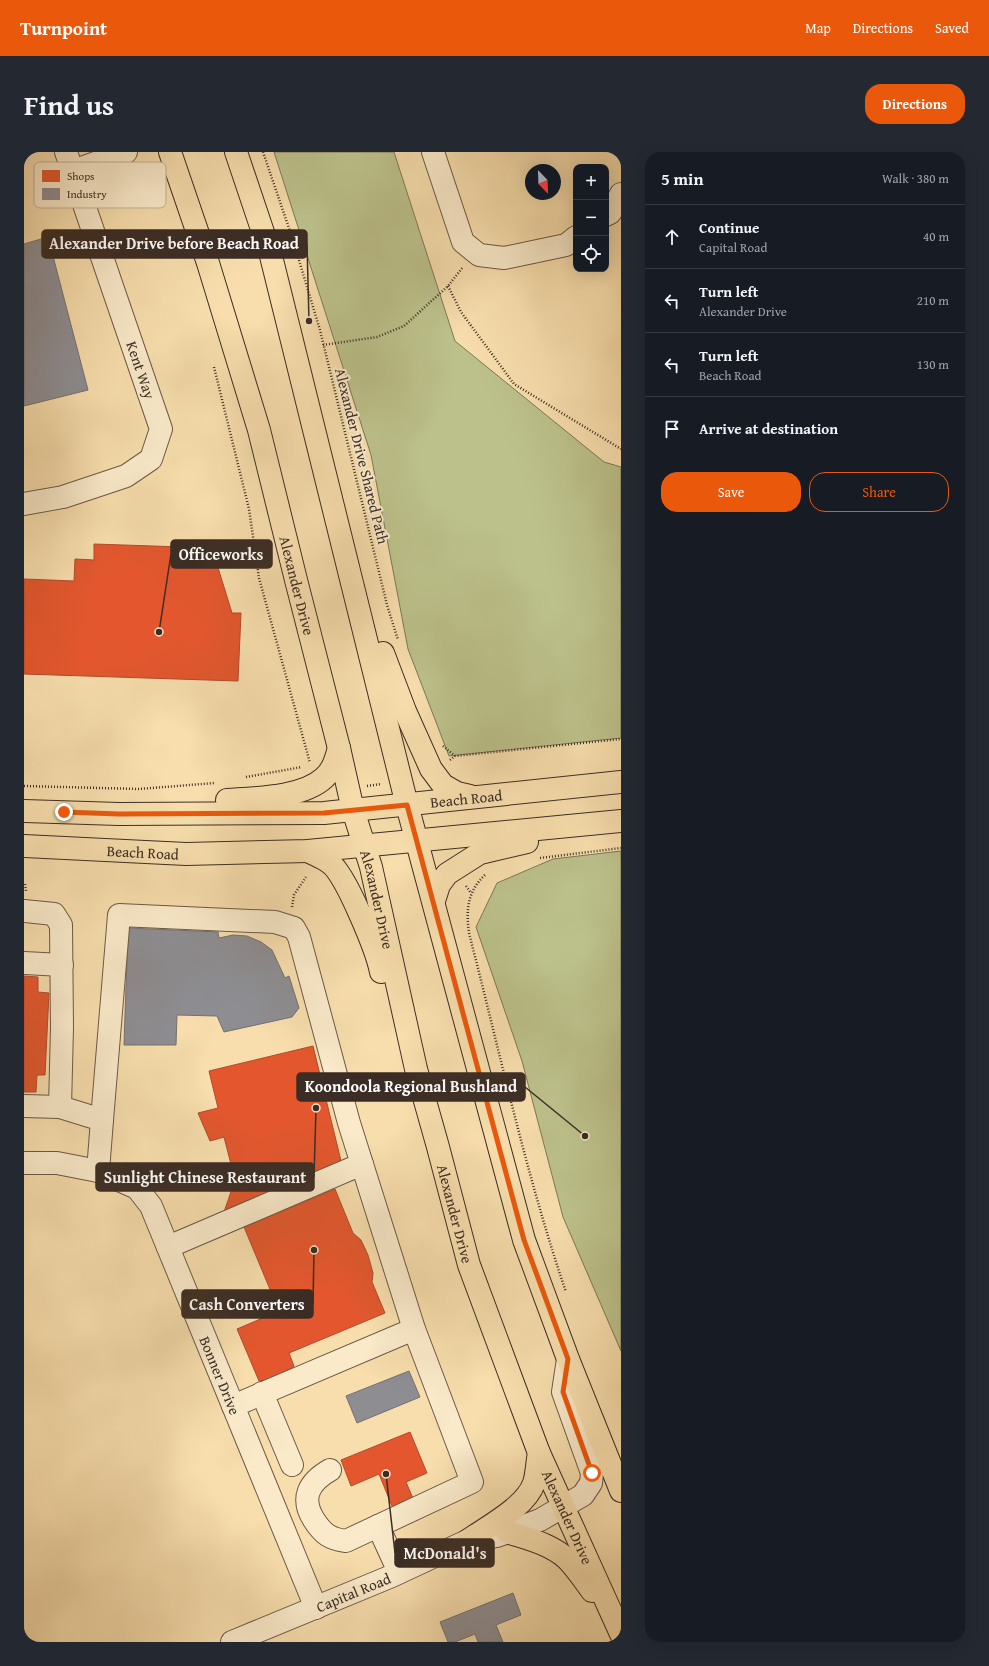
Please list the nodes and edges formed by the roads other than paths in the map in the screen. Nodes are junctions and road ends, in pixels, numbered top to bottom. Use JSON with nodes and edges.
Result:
{"nodes":[{"id":1,"x":126,"y":152,"type":"edge"},
{"id":2,"x":170,"y":152,"type":"edge"},
{"id":3,"x":236,"y":152,"type":"edge"},
{"id":4,"x":433,"y":152,"type":"edge"},
{"id":5,"x":69,"y":161,"type":"edge"},
{"id":6,"x":621,"y":194,"type":"edge"},
{"id":7,"x":85,"y":208,"type":"edge"},
{"id":8,"x":609,"y":214,"type":"edge"},
{"id":9,"x":573,"y":239,"type":"edge"},
{"id":10,"x":24,"y":504,"type":"edge"},
{"id":11,"x":347,"y":558,"type":"junction"},
{"id":12,"x":339,"y":748,"type":"junction"},
{"id":13,"x":621,"y":782,"type":"edge"},
{"id":14,"x":473,"y":797,"type":"junction"},
{"id":15,"x":351,"y":800,"type":"junction"},
{"id":16,"x":407,"y":805,"type":"junction"},
{"id":17,"x":24,"y":811,"type":"edge"},
{"id":18,"x":119,"y":814,"type":"junction"},
{"id":19,"x":621,"y":821,"type":"edge"},
{"id":20,"x":621,"y":831,"type":"edge"},
{"id":21,"x":418,"y":840,"type":"junction"},
{"id":22,"x":24,"y":846,"type":"edge"},
{"id":23,"x":363,"y":846,"type":"junction"},
{"id":24,"x":308,"y":852,"type":"junction"},
{"id":25,"x":25,"y":901,"type":"edge"},
{"id":26,"x":434,"y":901,"type":"junction"},
{"id":27,"x":24,"y":963,"type":"edge"},
{"id":28,"x":62,"y":964,"type":"junction"},
{"id":29,"x":416,"y":1070,"type":"junction"},
{"id":30,"x":24,"y":1106,"type":"edge"},
{"id":31,"x":60,"y":1108,"type":"junction"},
{"id":32,"x":102,"y":1120,"type":"junction"},
{"id":33,"x":24,"y":1163,"type":"edge"},
{"id":34,"x":362,"y":1164,"type":"junction"},
{"id":35,"x":98,"y":1171,"type":"junction"},
{"id":36,"x":168,"y":1246,"type":"junction"},
{"id":37,"x":414,"y":1329,"type":"junction"},
{"id":38,"x":568,"y":1359,"type":"junction"},
{"id":39,"x":262,"y":1393,"type":"junction"},
{"id":40,"x":233,"y":1406,"type":"junction"},
{"id":41,"x":539,"y":1452,"type":"junction"},
{"id":42,"x":292,"y":1465,"type":"dead end"},
{"id":43,"x":330,"y":1470,"type":"dead end"},
{"id":44,"x":621,"y":1491,"type":"edge"},
{"id":45,"x":563,"y":1506,"type":"junction"},
{"id":46,"x":378,"y":1526,"type":"junction"},
{"id":47,"x":507,"y":1532,"type":"junction"},
{"id":48,"x":467,"y":1541,"type":"junction"},
{"id":49,"x":399,"y":1572,"type":"junction"},
{"id":50,"x":316,"y":1608,"type":"junction"},
{"id":51,"x":617,"y":1625,"type":"edge"},
{"id":52,"x":232,"y":1642,"type":"edge"}],
"edges":[{"from":1,"to":5,"type":"street"},
{"from":2,"to":12,"type":"main road","name":"Alexander Drive"},
{"from":3,"to":11,"type":"main road"},
{"from":4,"to":9,"type":"street"},
{"from":6,"to":8,"type":"street"},
{"from":7,"to":10,"type":"street","name":"Kent Way"},
{"from":11,"to":14,"type":"main road"},
{"from":11,"to":16,"type":"main road"},
{"from":12,"to":15,"type":"main road","name":"Alexander Drive"},
{"from":12,"to":18,"type":"main road"},
{"from":13,"to":14,"type":"main road","name":"Beach Road"},
{"from":14,"to":16,"type":"main road","name":"Beach Road"},
{"from":15,"to":16,"type":"main road","name":"Beach Road"},
{"from":15,"to":18,"type":"main road","name":"Beach Road"},
{"from":15,"to":23,"type":"main road","name":"Alexander Drive"},
{"from":16,"to":21,"type":"main road"},
{"from":17,"to":18,"type":"main road","name":"Beach Road"},
{"from":19,"to":21,"type":"main road","name":"Beach Road"},
{"from":20,"to":26,"type":"main road"},
{"from":21,"to":23,"type":"main road","name":"Beach Road"},
{"from":21,"to":26,"type":"main road"},
{"from":22,"to":24,"type":"main road","name":"Beach Road"},
{"from":23,"to":24,"type":"main road","name":"Beach Road"},
{"from":23,"to":29,"type":"main road","name":"Alexander Drive"},
{"from":24,"to":29,"type":"main road"},
{"from":25,"to":28,"type":"street"},
{"from":26,"to":38,"type":"main road"},
{"from":27,"to":28,"type":"street"},
{"from":28,"to":31,"type":"street"},
{"from":29,"to":41,"type":"main road","name":"Alexander Drive"},
{"from":30,"to":31,"type":"street"},
{"from":31,"to":32,"type":"street"},
{"from":32,"to":34,"type":"street"},
{"from":32,"to":35,"type":"street"},
{"from":33,"to":35,"type":"street","name":"Bonner Drive"},
{"from":34,"to":36,"type":"street"},
{"from":34,"to":37,"type":"street"},
{"from":35,"to":36,"type":"street","name":"Bonner Drive"},
{"from":36,"to":40,"type":"street","name":"Bonner Drive"},
{"from":37,"to":39,"type":"street"},
{"from":37,"to":46,"type":"street"},
{"from":38,"to":44,"type":"main road"},
{"from":38,"to":45,"type":"street","name":"Capital Road"},
{"from":39,"to":40,"type":"street"},
{"from":39,"to":42,"type":"street"},
{"from":40,"to":50,"type":"street","name":"Bonner Drive"},
{"from":41,"to":45,"type":"main road","name":"Alexander Drive"},
{"from":41,"to":48,"type":"main road"},
{"from":43,"to":46,"type":"street"},
{"from":45,"to":47,"type":"street","name":"Capital Road"},
{"from":45,"to":51,"type":"main road","name":"Alexander Drive"},
{"from":46,"to":49,"type":"street"},
{"from":47,"to":48,"type":"street","name":"Capital Road"},
{"from":47,"to":51,"type":"main road"},
{"from":48,"to":49,"type":"street","name":"Capital Road"},
{"from":49,"to":50,"type":"street","name":"Capital Road"},
{"from":50,"to":52,"type":"street","name":"Capital Road"}]}
